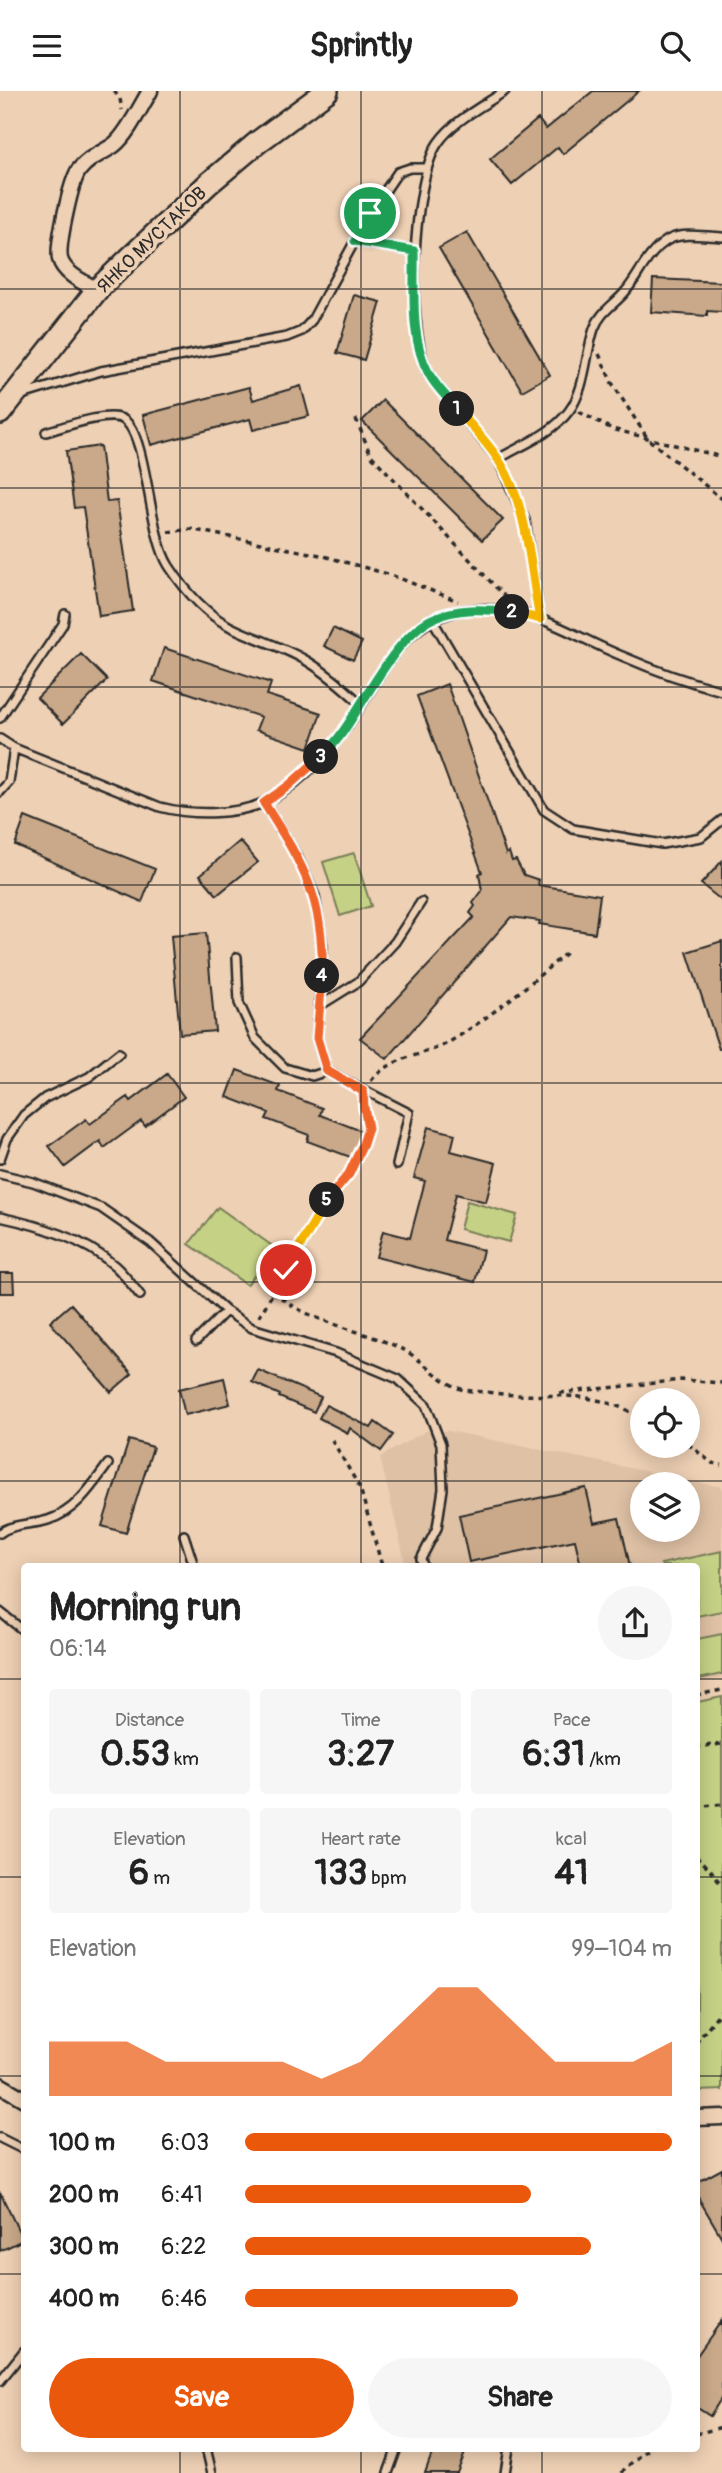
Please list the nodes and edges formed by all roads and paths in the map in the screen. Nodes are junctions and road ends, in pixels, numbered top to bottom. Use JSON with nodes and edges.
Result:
{"nodes":[{"id":1,"x":150,"y":91,"type":"edge"},
{"id":2,"x":327,"y":91,"type":"edge"},
{"id":3,"x":505,"y":91,"type":"edge"},
{"id":4,"x":426,"y":168,"type":"junction"},
{"id":5,"x":722,"y":237,"type":"edge"},
{"id":6,"x":355,"y":241,"type":"junction"},
{"id":7,"x":414,"y":251,"type":"junction"},
{"id":8,"x":97,"y":290,"type":"junction"},
{"id":9,"x":592,"y":336,"type":"junction"},
{"id":10,"x":6,"y":406,"type":"edge"},
{"id":11,"x":571,"y":408,"type":"junction"},
{"id":12,"x":356,"y":419,"type":"dead end"},
{"id":13,"x":46,"y":432,"type":"dead end"},
{"id":14,"x":648,"y":439,"type":"junction"},
{"id":15,"x":722,"y":457,"type":"edge"},
{"id":16,"x":498,"y":459,"type":"junction"},
{"id":17,"x":722,"y":499,"type":"edge"},
{"id":18,"x":155,"y":534,"type":"junction"},
{"id":19,"x":478,"y":609,"type":"junction"},
{"id":20,"x":519,"y":612,"type":"junction"},
{"id":21,"x":65,"y":614,"type":"dead end"},
{"id":22,"x":432,"y":619,"type":"junction"},
{"id":23,"x":540,"y":619,"type":"junction"},
{"id":24,"x":722,"y":691,"type":"edge"},
{"id":25,"x":361,"y":704,"type":"junction"},
{"id":26,"x":0,"y":718,"type":"edge"},
{"id":27,"x":0,"y":739,"type":"edge"},
{"id":28,"x":14,"y":748,"type":"junction"},
{"id":29,"x":0,"y":792,"type":"edge"},
{"id":30,"x":264,"y":803,"type":"junction"},
{"id":31,"x":722,"y":820,"type":"edge"},
{"id":32,"x":421,"y":902,"type":"dead end"},
{"id":33,"x":567,"y":952,"type":"dead end"},
{"id":34,"x":237,"y":957,"type":"dead end"},
{"id":35,"x":321,"y":1005,"type":"junction"},
{"id":36,"x":119,"y":1053,"type":"dead end"},
{"id":37,"x":327,"y":1071,"type":"junction"},
{"id":38,"x":363,"y":1091,"type":"junction"},
{"id":39,"x":0,"y":1159,"type":"edge"},
{"id":40,"x":397,"y":1165,"type":"dead end"},
{"id":41,"x":0,"y":1174,"type":"edge"},
{"id":42,"x":0,"y":1217,"type":"edge"},
{"id":43,"x":273,"y":1292,"type":"junction"},
{"id":44,"x":139,"y":1295,"type":"dead end"},
{"id":45,"x":226,"y":1311,"type":"junction"},
{"id":46,"x":252,"y":1328,"type":"junction"},
{"id":47,"x":196,"y":1341,"type":"dead end"},
{"id":48,"x":722,"y":1383,"type":"edge"},
{"id":49,"x":551,"y":1394,"type":"junction"},
{"id":50,"x":630,"y":1412,"type":"edge"},
{"id":51,"x":332,"y":1440,"type":"dead end"},
{"id":52,"x":700,"y":1454,"type":"edge"},
{"id":53,"x":108,"y":1464,"type":"dead end"},
{"id":54,"x":722,"y":1465,"type":"edge"},
{"id":55,"x":0,"y":1533,"type":"edge"},
{"id":56,"x":184,"y":1535,"type":"dead end"},
{"id":57,"x":193,"y":1563,"type":"edge"},
{"id":58,"x":381,"y":1563,"type":"edge"},
{"id":59,"x":422,"y":1563,"type":"edge"},
{"id":60,"x":0,"y":1612,"type":"edge"},
{"id":61,"x":21,"y":1628,"type":"edge"},
{"id":62,"x":722,"y":1690,"type":"edge"},
{"id":63,"x":700,"y":1694,"type":"edge"},
{"id":64,"x":722,"y":1744,"type":"edge"},
{"id":65,"x":700,"y":1747,"type":"edge"},
{"id":66,"x":722,"y":1804,"type":"edge"},
{"id":67,"x":700,"y":1807,"type":"edge"},
{"id":68,"x":700,"y":1860,"type":"edge"},
{"id":69,"x":722,"y":1886,"type":"edge"},
{"id":70,"x":722,"y":2008,"type":"edge"},
{"id":71,"x":700,"y":2038,"type":"edge"},
{"id":72,"x":0,"y":2085,"type":"edge"},
{"id":73,"x":21,"y":2097,"type":"edge"},
{"id":74,"x":700,"y":2118,"type":"edge"},
{"id":75,"x":721,"y":2118,"type":"edge"},
{"id":76,"x":0,"y":2138,"type":"edge"},
{"id":77,"x":21,"y":2148,"type":"edge"},
{"id":78,"x":21,"y":2355,"type":"edge"},
{"id":79,"x":0,"y":2381,"type":"edge"},
{"id":80,"x":722,"y":2427,"type":"edge"},
{"id":81,"x":700,"y":2433,"type":"edge"},
{"id":82,"x":207,"y":2452,"type":"edge"},
{"id":83,"x":396,"y":2452,"type":"edge"},
{"id":84,"x":508,"y":2452,"type":"edge"},
{"id":85,"x":645,"y":2452,"type":"edge"},
{"id":86,"x":212,"y":2473,"type":"edge"},
{"id":87,"x":388,"y":2473,"type":"edge"},
{"id":88,"x":505,"y":2473,"type":"edge"},
{"id":89,"x":622,"y":2473,"type":"edge"}],
"edges":[{"from":1,"to":8,"type":"street"},
{"from":2,"to":8,"type":"street","name":"ЯНКО МУСТАКОВ"},
{"from":3,"to":4,"type":"lane"},
{"from":4,"to":6,"type":"lane"},
{"from":4,"to":7,"type":"lane"},
{"from":5,"to":9,"type":"lane"},
{"from":6,"to":7,"type":"lane"},
{"from":6,"to":10,"type":"lane"},
{"from":7,"to":16,"type":"lane"},
{"from":8,"to":10,"type":"street","name":"ЯНКО МУСТАКОВ"},
{"from":9,"to":11,"type":"lane"},
{"from":9,"to":14,"type":"path"},
{"from":11,"to":14,"type":"path"},
{"from":11,"to":16,"type":"lane"},
{"from":12,"to":20,"type":"path"},
{"from":13,"to":18,"type":"lane"},
{"from":14,"to":15,"type":"path"},
{"from":14,"to":17,"type":"path"},
{"from":16,"to":23,"type":"lane"},
{"from":18,"to":19,"type":"path"},
{"from":18,"to":25,"type":"lane"},
{"from":19,"to":20,"type":"lane"},
{"from":19,"to":22,"type":"lane"},
{"from":20,"to":23,"type":"lane"},
{"from":21,"to":26,"type":"lane"},
{"from":22,"to":25,"type":"lane"},
{"from":22,"to":31,"type":"lane"},
{"from":23,"to":24,"type":"lane"},
{"from":25,"to":30,"type":"lane"},
{"from":27,"to":28,"type":"lane"},
{"from":28,"to":29,"type":"lane"},
{"from":28,"to":30,"type":"lane"},
{"from":30,"to":35,"type":"lane"},
{"from":32,"to":35,"type":"lane"},
{"from":33,"to":38,"type":"path"},
{"from":34,"to":37,"type":"lane"},
{"from":35,"to":37,"type":"lane"},
{"from":36,"to":39,"type":"lane"},
{"from":37,"to":38,"type":"lane"},
{"from":38,"to":40,"type":"lane"},
{"from":38,"to":43,"type":"path"},
{"from":41,"to":45,"type":"lane"},
{"from":42,"to":44,"type":"lane"},
{"from":43,"to":46,"type":"path"},
{"from":43,"to":49,"type":"path"},
{"from":45,"to":46,"type":"lane"},
{"from":45,"to":47,"type":"lane"},
{"from":46,"to":59,"type":"lane"},
{"from":48,"to":49,"type":"path"},
{"from":49,"to":50,"type":"path"},
{"from":51,"to":58,"type":"path"},
{"from":52,"to":54,"type":"path"},
{"from":53,"to":55,"type":"lane"},
{"from":56,"to":57,"type":"lane"},
{"from":60,"to":61,"type":"lane"},
{"from":62,"to":63,"type":"path"},
{"from":64,"to":65,"type":"path"},
{"from":66,"to":67,"type":"path"},
{"from":68,"to":69,"type":"path"},
{"from":70,"to":71,"type":"path"},
{"from":72,"to":73,"type":"street"},
{"from":74,"to":75,"type":"street"},
{"from":76,"to":77,"type":"lane"},
{"from":78,"to":79,"type":"lane"},
{"from":80,"to":81,"type":"path"},
{"from":82,"to":86,"type":"lane"},
{"from":83,"to":87,"type":"lane"},
{"from":84,"to":88,"type":"lane"},
{"from":85,"to":89,"type":"path"}]}
